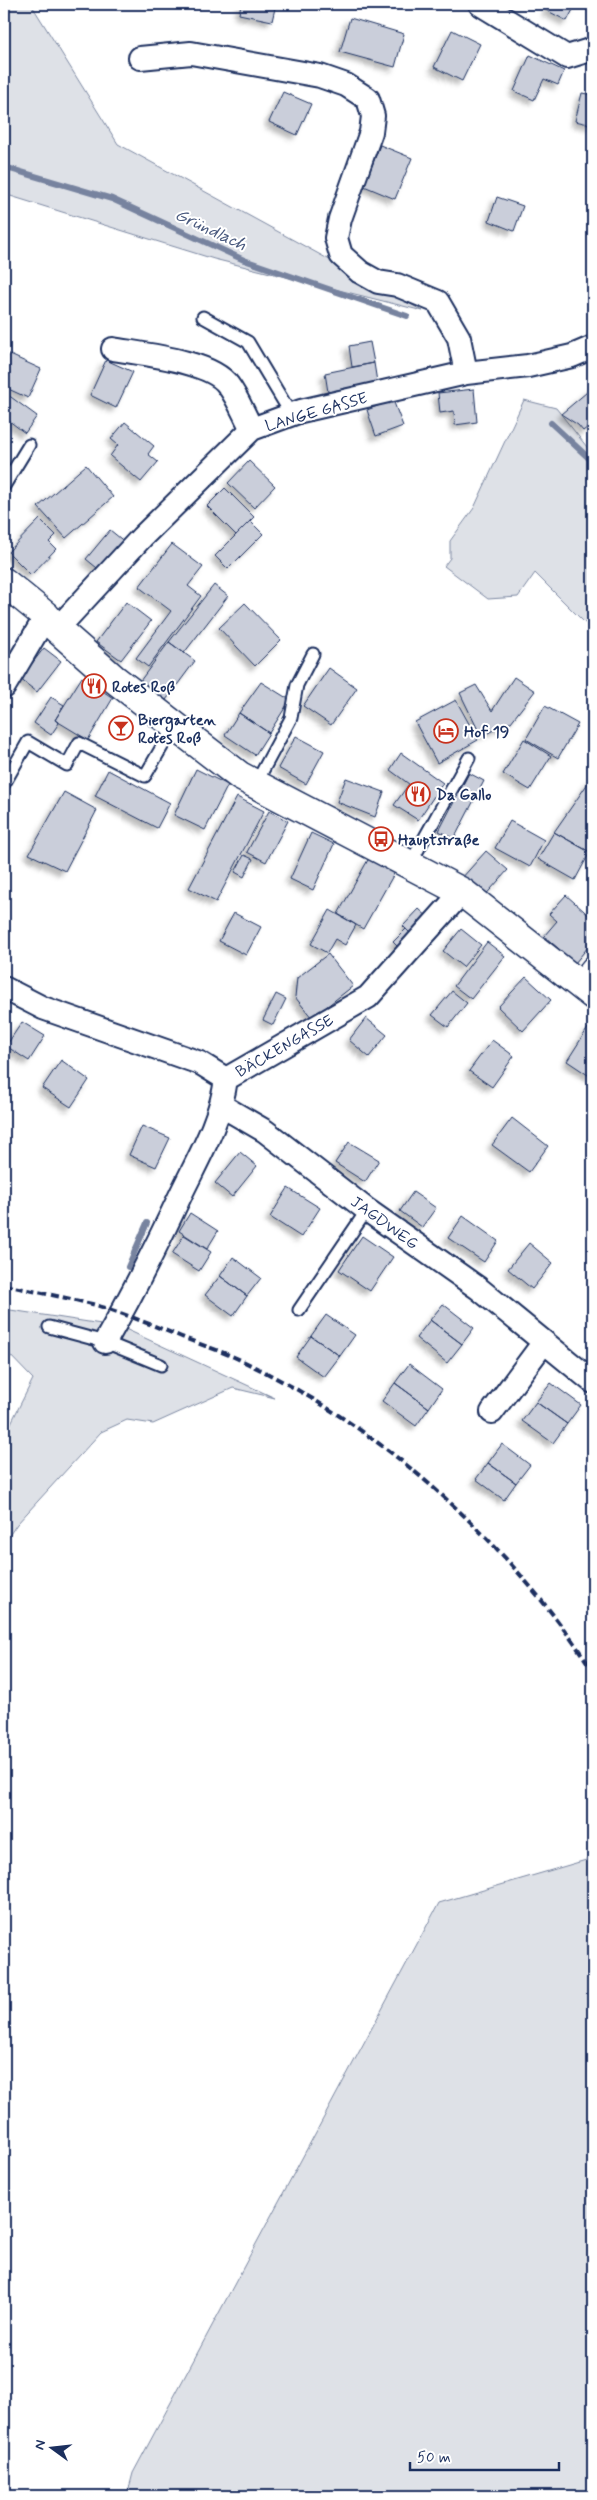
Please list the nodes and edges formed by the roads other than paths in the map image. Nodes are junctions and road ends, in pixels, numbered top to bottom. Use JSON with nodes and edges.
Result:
{"nodes":[{"id":1,"x":480,"y":4,"type":"edge"},
{"id":2,"x":593,"y":48,"type":"edge"},
{"id":3,"x":140,"y":58,"type":"dead end"},
{"id":4,"x":204,"y":317,"type":"dead end"},
{"id":5,"x":593,"y":347,"type":"edge"},
{"id":6,"x":113,"y":349,"type":"dead end"},
{"id":7,"x":466,"y":372,"type":"junction"},
{"id":8,"x":291,"y":414,"type":"junction"},
{"id":9,"x":252,"y":429,"type":"junction"},
{"id":10,"x":29,"y":445,"type":"dead end"},
{"id":11,"x":4,"y":486,"type":"edge"},
{"id":12,"x":4,"y":582,"type":"edge"},
{"id":13,"x":51,"y":623,"type":"junction"},
{"id":14,"x":313,"y":654,"type":"dead end"},
{"id":15,"x":4,"y":687,"type":"edge"},
{"id":16,"x":174,"y":726,"type":"junction"},
{"id":17,"x":469,"y":758,"type":"dead end"},
{"id":18,"x":4,"y":784,"type":"edge"},
{"id":19,"x":255,"y":785,"type":"junction"},
{"id":20,"x":410,"y":864,"type":"junction"},
{"id":21,"x":462,"y":892,"type":"junction"},
{"id":22,"x":589,"y":983,"type":"edge"},
{"id":23,"x":4,"y":988,"type":"edge"},
{"id":24,"x":226,"y":1079,"type":"junction"},
{"id":25,"x":222,"y":1106,"type":"junction"},
{"id":26,"x":367,"y":1210,"type":"junction"},
{"id":27,"x":299,"y":1310,"type":"dead end"},
{"id":28,"x":49,"y":1327,"type":"dead end"},
{"id":29,"x":105,"y":1342,"type":"junction"},
{"id":30,"x":544,"y":1342,"type":"junction"},
{"id":31,"x":161,"y":1365,"type":"dead end"},
{"id":32,"x":593,"y":1382,"type":"edge"},
{"id":33,"x":492,"y":1412,"type":"dead end"}],
"edges":[{"from":1,"to":2,"type":"street"},
{"from":3,"to":7,"type":"street"},
{"from":4,"to":8,"type":"lane"},
{"from":5,"to":7,"type":"street","name":"LANGE GASSE"},
{"from":6,"to":9,"type":"street"},
{"from":7,"to":8,"type":"street","name":"LANGE GASSE"},
{"from":8,"to":9,"type":"street","name":"LANGE GASSE"},
{"from":9,"to":13,"type":"street","name":"LANGE GASSE"},
{"from":10,"to":11,"type":"lane"},
{"from":12,"to":13,"type":"street"},
{"from":13,"to":15,"type":"street","name":"LANGE GASSE"},
{"from":13,"to":16,"type":"street"},
{"from":14,"to":19,"type":"lane"},
{"from":16,"to":18,"type":"lane"},
{"from":16,"to":19,"type":"street"},
{"from":17,"to":20,"type":"lane"},
{"from":19,"to":20,"type":"street"},
{"from":20,"to":21,"type":"street"},
{"from":21,"to":22,"type":"street"},
{"from":21,"to":24,"type":"street","name":"BÄCKENGASSE"},
{"from":23,"to":24,"type":"street"},
{"from":24,"to":25,"type":"street","name":"BÄCKENGASSE"},
{"from":25,"to":26,"type":"street","name":"JAGDWEG"},
{"from":25,"to":29,"type":"street","name":"BÄCKENGASSE"},
{"from":26,"to":27,"type":"lane"},
{"from":26,"to":30,"type":"street","name":"JAGDWEG"},
{"from":28,"to":29,"type":"lane"},
{"from":29,"to":31,"type":"lane"},
{"from":30,"to":32,"type":"street","name":"JAGDWEG"},
{"from":30,"to":33,"type":"street"}]}
